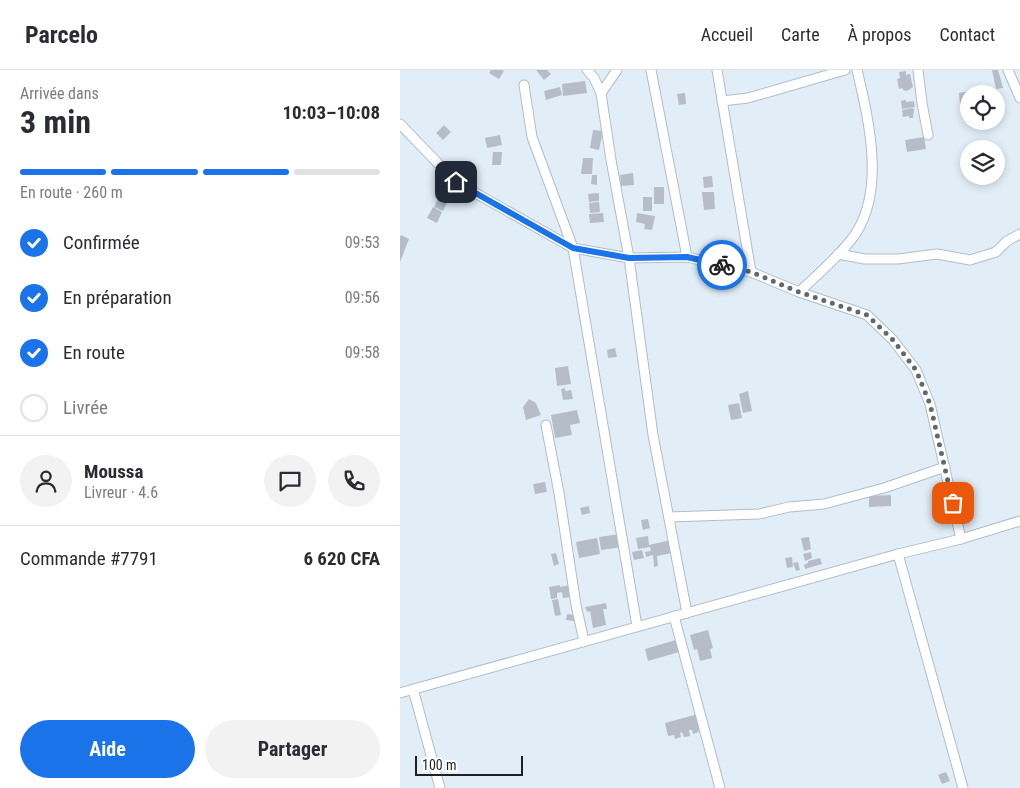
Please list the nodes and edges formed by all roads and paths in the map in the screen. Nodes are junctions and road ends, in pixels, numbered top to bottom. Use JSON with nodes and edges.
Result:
{"nodes":[{"id":1,"x":587,"y":70,"type":"edge"},
{"id":2,"x":617,"y":70,"type":"edge"},
{"id":3,"x":651,"y":70,"type":"edge"},
{"id":4,"x":717,"y":70,"type":"edge"},
{"id":5,"x":845,"y":70,"type":"edge"},
{"id":6,"x":857,"y":70,"type":"edge"},
{"id":7,"x":918,"y":70,"type":"edge"},
{"id":8,"x":1008,"y":70,"type":"edge"},
{"id":9,"x":524,"y":86,"type":"dead end"},
{"id":10,"x":602,"y":93,"type":"junction"},
{"id":11,"x":1020,"y":98,"type":"edge"},
{"id":12,"x":722,"y":101,"type":"junction"},
{"id":13,"x":400,"y":124,"type":"edge"},
{"id":14,"x":928,"y":134,"type":"dead end"},
{"id":15,"x":1020,"y":234,"type":"edge"},
{"id":16,"x":573,"y":248,"type":"junction"},
{"id":17,"x":838,"y":254,"type":"junction"},
{"id":18,"x":687,"y":257,"type":"junction"},
{"id":19,"x":629,"y":258,"type":"junction"},
{"id":20,"x":751,"y":272,"type":"junction"},
{"id":21,"x":799,"y":292,"type":"junction"},
{"id":22,"x":546,"y":425,"type":"dead end"},
{"id":23,"x":945,"y":467,"type":"junction"},
{"id":24,"x":669,"y":517,"type":"junction"},
{"id":25,"x":1020,"y":521,"type":"edge"},
{"id":26,"x":961,"y":539,"type":"junction"},
{"id":27,"x":898,"y":554,"type":"junction"},
{"id":28,"x":687,"y":613,"type":"junction"},
{"id":29,"x":674,"y":616,"type":"junction"},
{"id":30,"x":637,"y":626,"type":"junction"},
{"id":31,"x":584,"y":641,"type":"junction"},
{"id":32,"x":413,"y":689,"type":"junction"},
{"id":33,"x":400,"y":693,"type":"edge"},
{"id":34,"x":440,"y":788,"type":"edge"},
{"id":35,"x":720,"y":788,"type":"edge"},
{"id":36,"x":963,"y":788,"type":"edge"}],
"edges":[{"from":1,"to":10,"type":"street"},
{"from":2,"to":10,"type":"street"},
{"from":3,"to":18,"type":"street"},
{"from":4,"to":12,"type":"street"},
{"from":5,"to":12,"type":"street"},
{"from":6,"to":17,"type":"street"},
{"from":7,"to":14,"type":"street"},
{"from":8,"to":11,"type":"street"},
{"from":9,"to":16,"type":"street"},
{"from":10,"to":19,"type":"street"},
{"from":12,"to":20,"type":"street"},
{"from":13,"to":16,"type":"street"},
{"from":15,"to":17,"type":"street"},
{"from":16,"to":19,"type":"street"},
{"from":16,"to":30,"type":"street"},
{"from":17,"to":21,"type":"street"},
{"from":18,"to":19,"type":"street"},
{"from":18,"to":20,"type":"street"},
{"from":19,"to":24,"type":"street"},
{"from":20,"to":21,"type":"street"},
{"from":21,"to":23,"type":"street"},
{"from":22,"to":31,"type":"street"},
{"from":23,"to":24,"type":"street"},
{"from":23,"to":26,"type":"street"},
{"from":24,"to":28,"type":"street"},
{"from":25,"to":26,"type":"street"},
{"from":26,"to":27,"type":"street"},
{"from":27,"to":28,"type":"street"},
{"from":27,"to":36,"type":"street"},
{"from":28,"to":29,"type":"street"},
{"from":29,"to":30,"type":"street"},
{"from":29,"to":35,"type":"street"},
{"from":30,"to":31,"type":"street"},
{"from":31,"to":32,"type":"street"},
{"from":32,"to":33,"type":"street"},
{"from":32,"to":34,"type":"street"}]}
